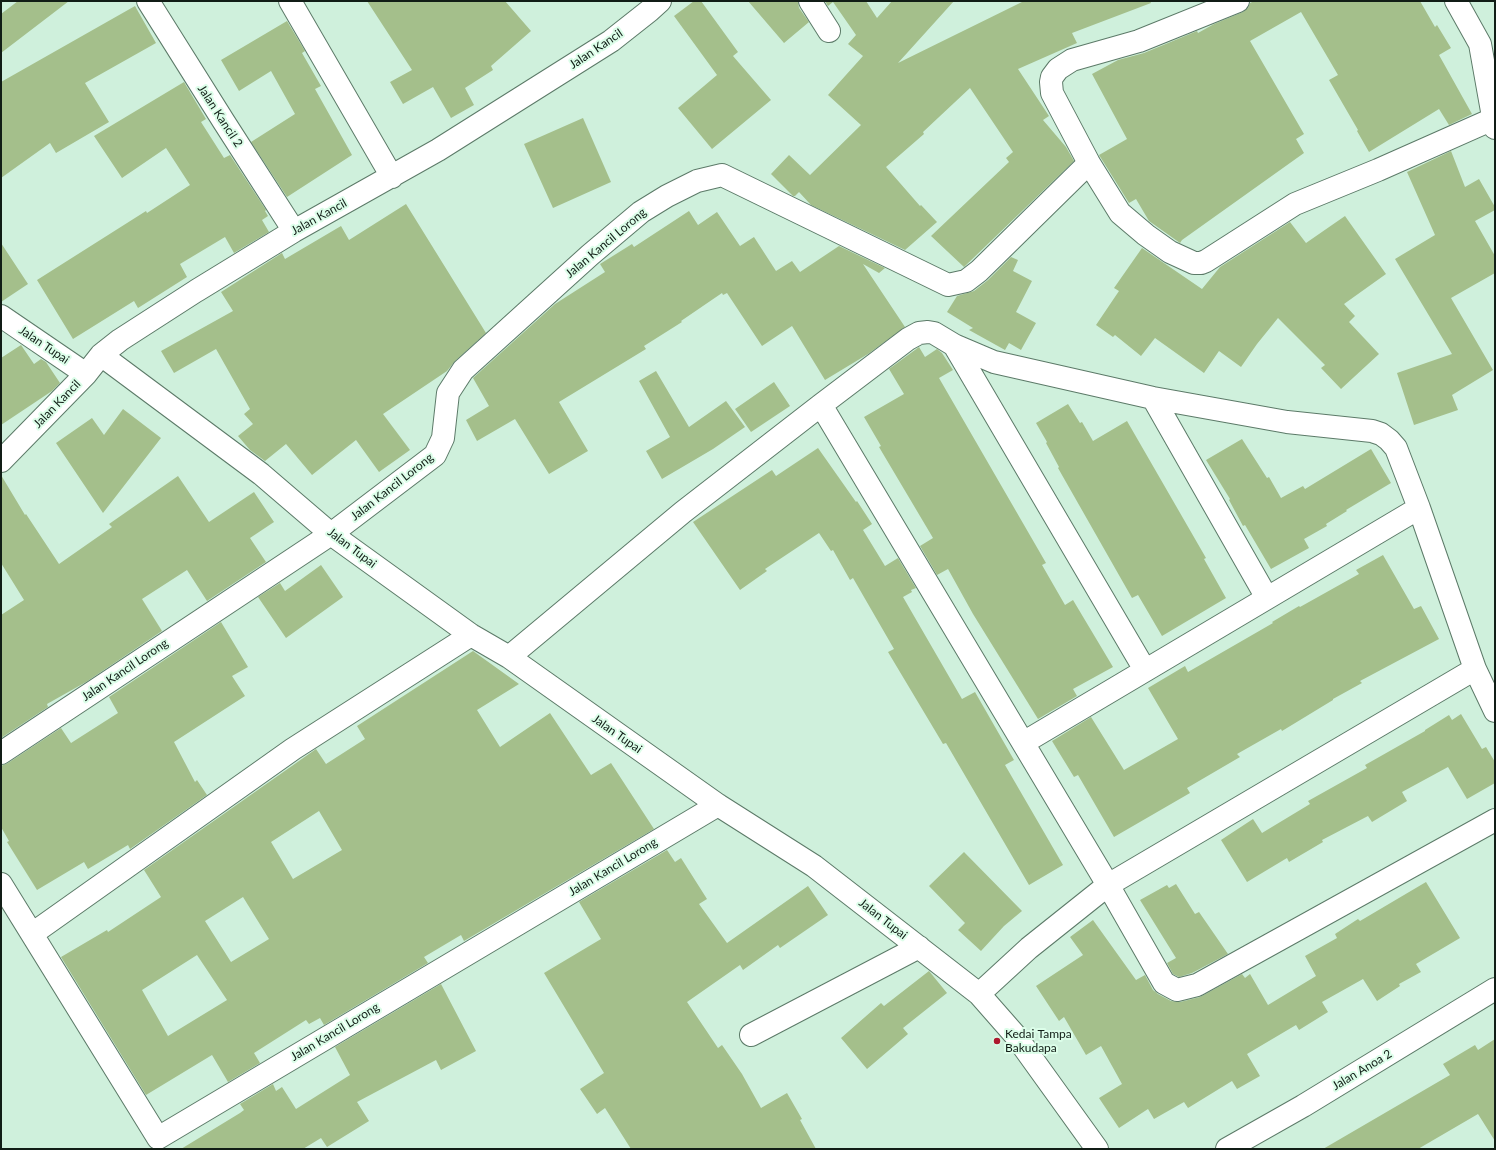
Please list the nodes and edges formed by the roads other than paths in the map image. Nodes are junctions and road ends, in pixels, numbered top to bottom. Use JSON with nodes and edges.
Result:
{"nodes":[{"id":1,"x":148,"y":1,"type":"edge"},
{"id":2,"x":290,"y":1,"type":"edge"},
{"id":3,"x":660,"y":1,"type":"edge"},
{"id":4,"x":810,"y":1,"type":"edge"},
{"id":5,"x":1238,"y":1,"type":"edge"},
{"id":6,"x":1456,"y":1,"type":"edge"},
{"id":7,"x":829,"y":32,"type":"dead end"},
{"id":8,"x":1487,"y":42,"type":"edge"},
{"id":9,"x":1494,"y":124,"type":"edge"},
{"id":10,"x":1089,"y":163,"type":"junction"},
{"id":11,"x":392,"y":177,"type":"junction"},
{"id":12,"x":294,"y":231,"type":"junction"},
{"id":13,"x":1,"y":316,"type":"edge"},
{"id":14,"x":954,"y":345,"type":"junction"},
{"id":15,"x":100,"y":355,"type":"junction"},
{"id":16,"x":86,"y":374,"type":"junction"},
{"id":17,"x":1153,"y":398,"type":"junction"},
{"id":18,"x":821,"y":405,"type":"junction"},
{"id":19,"x":1,"y":461,"type":"edge"},
{"id":20,"x":1420,"y":508,"type":"junction"},
{"id":21,"x":331,"y":534,"type":"junction"},
{"id":22,"x":1267,"y":598,"type":"junction"},
{"id":23,"x":471,"y":635,"type":"junction"},
{"id":24,"x":509,"y":657,"type":"junction"},
{"id":25,"x":1475,"y":669,"type":"junction"},
{"id":26,"x":1145,"y":670,"type":"junction"},
{"id":27,"x":1495,"y":710,"type":"edge"},
{"id":28,"x":1023,"y":743,"type":"junction"},
{"id":29,"x":1,"y":753,"type":"edge"},
{"id":30,"x":718,"y":805,"type":"junction"},
{"id":31,"x":1495,"y":820,"type":"edge"},
{"id":32,"x":1,"y":884,"type":"edge"},
{"id":33,"x":1108,"y":885,"type":"junction"},
{"id":34,"x":32,"y":934,"type":"junction"},
{"id":35,"x":919,"y":947,"type":"junction"},
{"id":36,"x":1495,"y":990,"type":"edge"},
{"id":37,"x":979,"y":994,"type":"junction"},
{"id":38,"x":751,"y":1035,"type":"dead end"},
{"id":39,"x":1097,"y":1149,"type":"edge"},
{"id":40,"x":1227,"y":1149,"type":"edge"}],
"edges":[{"from":1,"to":12,"type":"street","name":"Jalan Kancil 2"},
{"from":2,"to":11,"type":"street"},
{"from":3,"to":11,"type":"street","name":"Jalan Kancil"},
{"from":4,"to":7,"type":"street"},
{"from":5,"to":10,"type":"street"},
{"from":6,"to":8,"type":"street"},
{"from":8,"to":9,"type":"street"},
{"from":9,"to":10,"type":"street"},
{"from":10,"to":21,"type":"street","name":"Jalan Kancil Lorong"},
{"from":11,"to":12,"type":"street","name":"Jalan Kancil"},
{"from":12,"to":15,"type":"street","name":"Jalan Kancil"},
{"from":13,"to":16,"type":"street","name":"Jalan Tupai"},
{"from":14,"to":17,"type":"street"},
{"from":14,"to":18,"type":"street"},
{"from":14,"to":26,"type":"street"},
{"from":15,"to":16,"type":"street","name":"Jalan Kancil"},
{"from":15,"to":21,"type":"street","name":"Jalan Tupai"},
{"from":16,"to":19,"type":"street","name":"Jalan Kancil"},
{"from":17,"to":20,"type":"street"},
{"from":17,"to":22,"type":"street"},
{"from":18,"to":24,"type":"street"},
{"from":18,"to":28,"type":"street"},
{"from":20,"to":22,"type":"street"},
{"from":20,"to":25,"type":"street"},
{"from":21,"to":23,"type":"street","name":"Jalan Tupai"},
{"from":21,"to":29,"type":"street","name":"Jalan Kancil Lorong"},
{"from":22,"to":26,"type":"street"},
{"from":23,"to":24,"type":"street","name":"Jalan Tupai"},
{"from":23,"to":34,"type":"street"},
{"from":24,"to":30,"type":"street","name":"Jalan Tupai"},
{"from":25,"to":27,"type":"street"},
{"from":25,"to":33,"type":"street"},
{"from":26,"to":28,"type":"street"},
{"from":28,"to":33,"type":"street"},
{"from":30,"to":34,"type":"street","name":"Jalan Kancil Lorong"},
{"from":30,"to":35,"type":"street","name":"Jalan Tupai"},
{"from":31,"to":33,"type":"street"},
{"from":32,"to":34,"type":"street","name":"Jalan Kancil Lorong"},
{"from":33,"to":37,"type":"street"},
{"from":35,"to":37,"type":"street","name":"Jalan Tupai"},
{"from":35,"to":38,"type":"street"},
{"from":36,"to":40,"type":"street","name":"Jalan Anoa 2"},
{"from":37,"to":39,"type":"street","name":"Jalan Tupai"}]}
